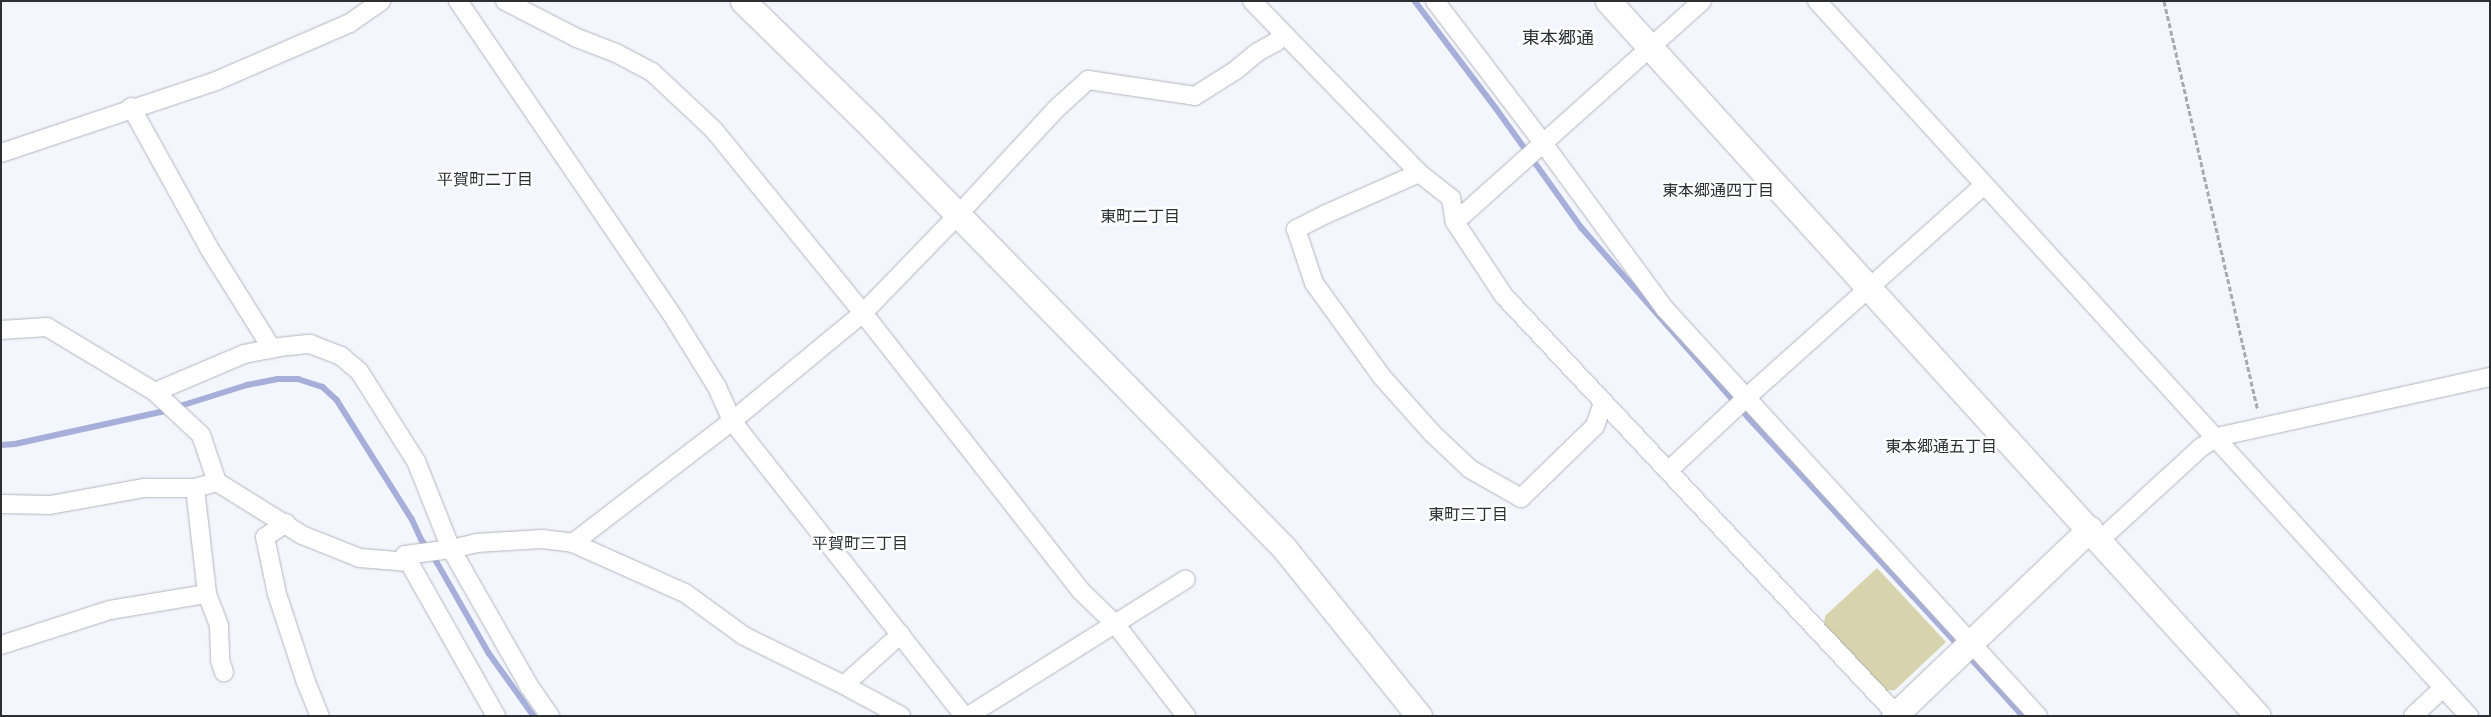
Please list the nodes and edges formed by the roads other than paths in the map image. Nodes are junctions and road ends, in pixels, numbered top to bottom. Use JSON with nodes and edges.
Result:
{"nodes":[{"id":1,"x":381,"y":1,"type":"edge"},
{"id":2,"x":458,"y":1,"type":"edge"},
{"id":3,"x":505,"y":1,"type":"edge"},
{"id":4,"x":743,"y":1,"type":"edge"},
{"id":5,"x":1252,"y":1,"type":"edge"},
{"id":6,"x":1435,"y":1,"type":"edge"},
{"id":7,"x":1608,"y":1,"type":"edge"},
{"id":8,"x":1702,"y":1,"type":"edge"},
{"id":9,"x":1817,"y":1,"type":"edge"},
{"id":10,"x":1282,"y":34,"type":"junction"},
{"id":11,"x":1650,"y":48,"type":"junction"},
{"id":12,"x":132,"y":107,"type":"junction"},
{"id":13,"x":1543,"y":143,"type":"junction"},
{"id":14,"x":1,"y":153,"type":"edge"},
{"id":15,"x":1419,"y":173,"type":"junction"},
{"id":16,"x":1984,"y":185,"type":"junction"},
{"id":17,"x":957,"y":216,"type":"junction"},
{"id":18,"x":1455,"y":222,"type":"junction"},
{"id":19,"x":1868,"y":288,"type":"junction"},
{"id":20,"x":863,"y":313,"type":"junction"},
{"id":21,"x":1,"y":330,"type":"edge"},
{"id":22,"x":272,"y":349,"type":"junction"},
{"id":23,"x":2490,"y":377,"type":"edge"},
{"id":24,"x":155,"y":392,"type":"junction"},
{"id":25,"x":1748,"y":397,"type":"junction"},
{"id":26,"x":1603,"y":403,"type":"junction"},
{"id":27,"x":732,"y":421,"type":"junction"},
{"id":28,"x":2217,"y":437,"type":"junction"},
{"id":29,"x":1668,"y":471,"type":"junction"},
{"id":30,"x":217,"y":482,"type":"junction"},
{"id":31,"x":195,"y":488,"type":"junction"},
{"id":32,"x":1,"y":504,"type":"edge"},
{"id":33,"x":286,"y":523,"type":"junction"},
{"id":34,"x":2095,"y":535,"type":"junction"},
{"id":35,"x":573,"y":543,"type":"junction"},
{"id":36,"x":450,"y":549,"type":"junction"},
{"id":37,"x":409,"y":562,"type":"junction"},
{"id":38,"x":1186,"y":579,"type":"dead end"},
{"id":39,"x":208,"y":594,"type":"junction"},
{"id":40,"x":1116,"y":625,"type":"junction"},
{"id":41,"x":901,"y":634,"type":"junction"},
{"id":42,"x":1972,"y":643,"type":"junction"},
{"id":43,"x":1,"y":645,"type":"edge"},
{"id":44,"x":224,"y":672,"type":"dead end"},
{"id":45,"x":844,"y":685,"type":"junction"},
{"id":46,"x":2443,"y":688,"type":"junction"},
{"id":47,"x":1896,"y":715,"type":"edge"},
{"id":48,"x":320,"y":716,"type":"edge"},
{"id":49,"x":496,"y":716,"type":"edge"},
{"id":50,"x":550,"y":716,"type":"edge"},
{"id":51,"x":901,"y":716,"type":"edge"},
{"id":52,"x":964,"y":716,"type":"edge"},
{"id":53,"x":968,"y":716,"type":"edge"},
{"id":54,"x":1186,"y":716,"type":"edge"},
{"id":55,"x":1419,"y":716,"type":"edge"},
{"id":56,"x":2038,"y":716,"type":"edge"},
{"id":57,"x":2258,"y":716,"type":"edge"},
{"id":58,"x":2413,"y":716,"type":"edge"},
{"id":59,"x":2469,"y":716,"type":"edge"}],
"edges":[{"from":1,"to":12,"type":"street"},
{"from":2,"to":27,"type":"street"},
{"from":3,"to":20,"type":"street"},
{"from":4,"to":17,"type":"street"},
{"from":5,"to":10,"type":"street"},
{"from":6,"to":13,"type":"street"},
{"from":7,"to":11,"type":"street"},
{"from":8,"to":11,"type":"street"},
{"from":9,"to":16,"type":"street"},
{"from":10,"to":15,"type":"street"},
{"from":10,"to":17,"type":"street"},
{"from":11,"to":13,"type":"street"},
{"from":11,"to":19,"type":"street"},
{"from":12,"to":14,"type":"street"},
{"from":12,"to":22,"type":"street"},
{"from":13,"to":18,"type":"street"},
{"from":13,"to":25,"type":"street"},
{"from":15,"to":18,"type":"street"},
{"from":15,"to":26,"type":"street"},
{"from":16,"to":19,"type":"street"},
{"from":16,"to":28,"type":"street"},
{"from":17,"to":20,"type":"street"},
{"from":17,"to":55,"type":"street"},
{"from":18,"to":26,"type":"street"},
{"from":19,"to":25,"type":"street"},
{"from":19,"to":34,"type":"street"},
{"from":20,"to":27,"type":"street"},
{"from":20,"to":40,"type":"street"},
{"from":21,"to":24,"type":"street"},
{"from":22,"to":24,"type":"street"},
{"from":22,"to":36,"type":"street"},
{"from":23,"to":28,"type":"street"},
{"from":24,"to":30,"type":"street"},
{"from":25,"to":29,"type":"street"},
{"from":25,"to":42,"type":"street"},
{"from":26,"to":29,"type":"street"},
{"from":27,"to":35,"type":"street"},
{"from":27,"to":41,"type":"street"},
{"from":28,"to":34,"type":"street"},
{"from":28,"to":46,"type":"street"},
{"from":29,"to":47,"type":"street"},
{"from":30,"to":31,"type":"street"},
{"from":30,"to":33,"type":"street"},
{"from":31,"to":32,"type":"street"},
{"from":31,"to":39,"type":"street"},
{"from":33,"to":37,"type":"street"},
{"from":33,"to":48,"type":"street"},
{"from":34,"to":42,"type":"street"},
{"from":34,"to":57,"type":"street"},
{"from":35,"to":36,"type":"street"},
{"from":35,"to":45,"type":"street"},
{"from":36,"to":37,"type":"street"},
{"from":36,"to":50,"type":"street"},
{"from":37,"to":49,"type":"street"},
{"from":38,"to":40,"type":"street"},
{"from":39,"to":43,"type":"street"},
{"from":39,"to":44,"type":"street"},
{"from":40,"to":53,"type":"street"},
{"from":40,"to":54,"type":"street"},
{"from":41,"to":45,"type":"street"},
{"from":41,"to":52,"type":"street"},
{"from":42,"to":47,"type":"street"},
{"from":42,"to":56,"type":"street"},
{"from":45,"to":51,"type":"street"},
{"from":46,"to":58,"type":"street"},
{"from":46,"to":59,"type":"street"}]}
